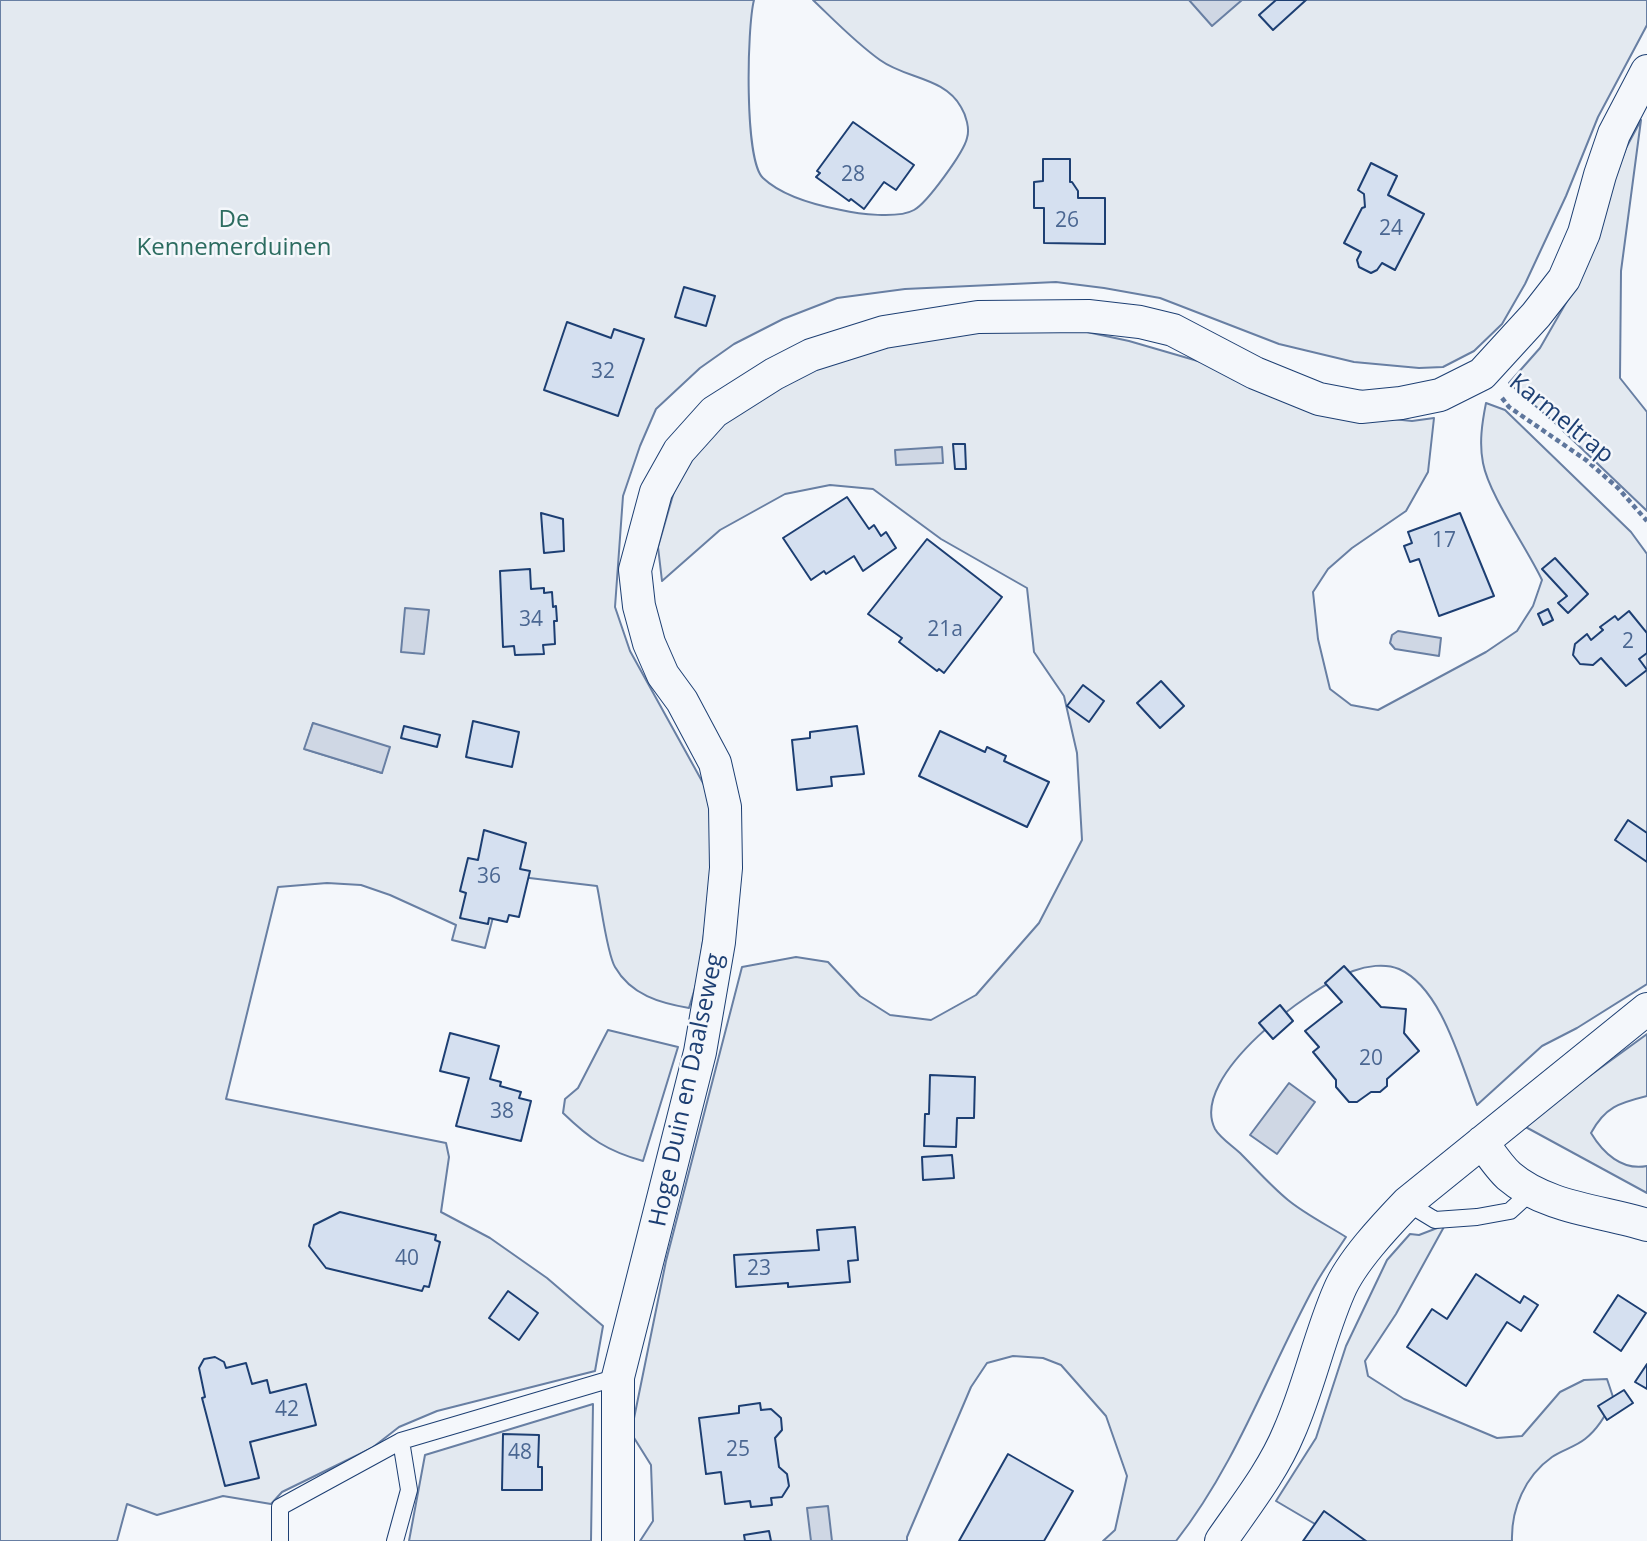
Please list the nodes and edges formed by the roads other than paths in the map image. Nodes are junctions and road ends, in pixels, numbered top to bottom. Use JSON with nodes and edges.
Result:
{"nodes":[{"id":1,"x":1647,"y":71,"type":"edge"},
{"id":2,"x":1647,"y":1009,"type":"edge"},
{"id":3,"x":1482,"y":1142,"type":"junction"},
{"id":4,"x":1533,"y":1190,"type":"junction"},
{"id":5,"x":1407,"y":1203,"type":"junction"},
{"id":6,"x":1647,"y":1225,"type":"edge"},
{"id":7,"x":618,"y":1377,"type":"junction"},
{"id":8,"x":401,"y":1441,"type":"junction"},
{"id":9,"x":280,"y":1541,"type":"edge"},
{"id":10,"x":395,"y":1541,"type":"edge"},
{"id":11,"x":618,"y":1541,"type":"edge"},
{"id":12,"x":1222,"y":1541,"type":"edge"}],
"edges":[{"from":1,"to":7,"type":"street","name":"Hoge Duin en Daalseweg"},
{"from":2,"to":3,"type":"street"},
{"from":3,"to":4,"type":"street"},
{"from":3,"to":5,"type":"street"},
{"from":4,"to":5,"type":"lane"},
{"from":4,"to":6,"type":"street"},
{"from":5,"to":12,"type":"street"},
{"from":7,"to":8,"type":"lane"},
{"from":7,"to":11,"type":"street","name":"Hoge Duin en Daalseweg"},
{"from":8,"to":9,"type":"lane"},
{"from":8,"to":10,"type":"lane"}]}
